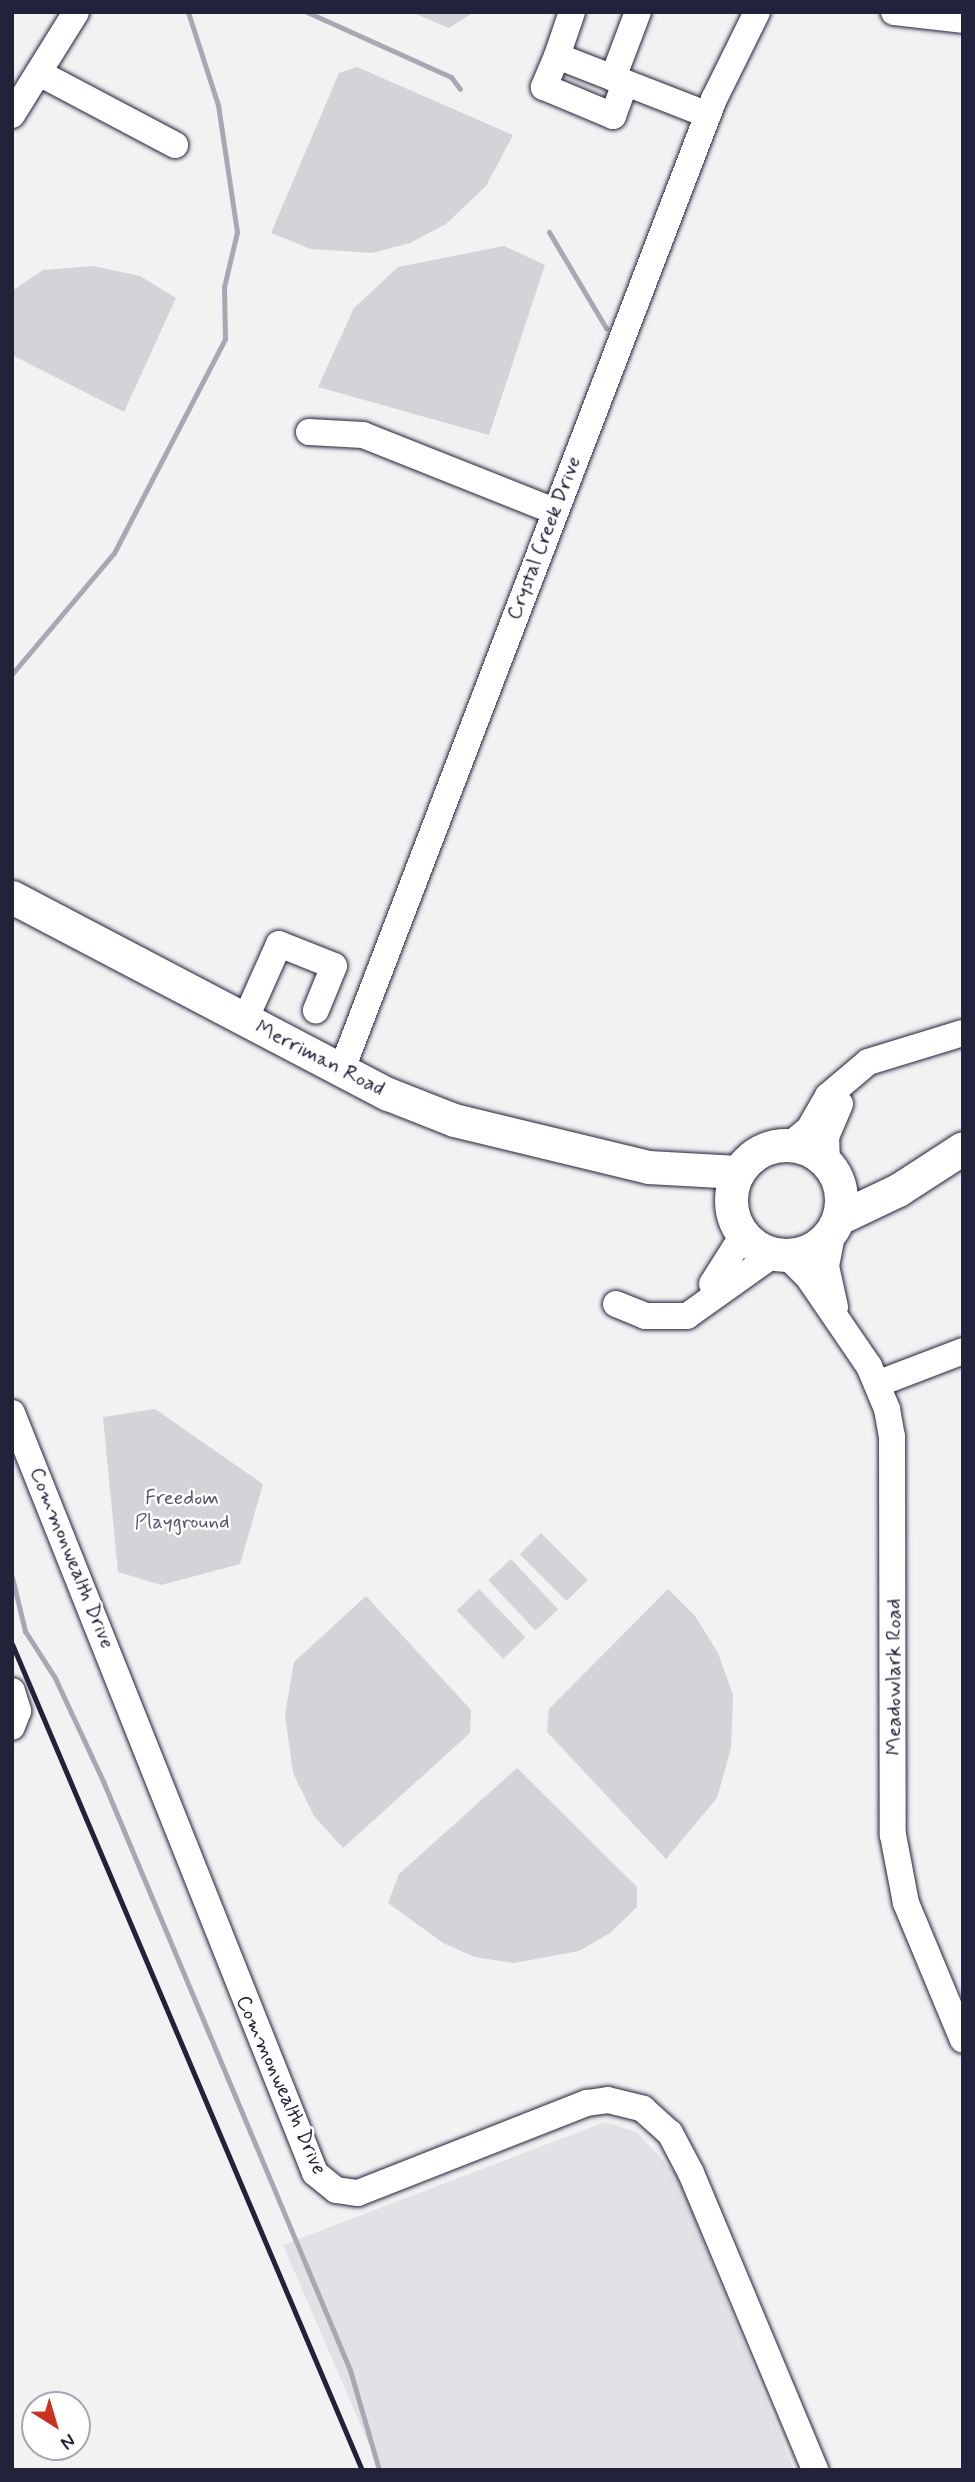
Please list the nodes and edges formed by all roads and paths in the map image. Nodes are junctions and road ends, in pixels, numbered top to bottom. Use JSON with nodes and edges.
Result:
{"nodes":[{"id":1,"x":76,"y":12,"type":"edge"},
{"id":2,"x":572,"y":12,"type":"edge"},
{"id":3,"x":638,"y":12,"type":"edge"},
{"id":4,"x":757,"y":12,"type":"edge"},
{"id":5,"x":894,"y":12,"type":"edge"},
{"id":6,"x":963,"y":20,"type":"edge"},
{"id":7,"x":557,"y":56,"type":"junction"},
{"id":8,"x":38,"y":73,"type":"junction"},
{"id":9,"x":619,"y":80,"type":"junction"},
{"id":10,"x":12,"y":115,"type":"edge"},
{"id":11,"x":708,"y":116,"type":"junction"},
{"id":12,"x":175,"y":145,"type":"dead end"},
{"id":13,"x":309,"y":432,"type":"dead end"},
{"id":14,"x":554,"y":511,"type":"junction"},
{"id":15,"x":12,"y":897,"type":"edge"},
{"id":16,"x":316,"y":1010,"type":"dead end"},
{"id":17,"x":245,"y":1020,"type":"junction"},
{"id":18,"x":963,"y":1032,"type":"edge"},
{"id":19,"x":342,"y":1069,"type":"junction"},
{"id":20,"x":841,"y":1085,"type":"junction"},
{"id":21,"x":791,"y":1144,"type":"junction"},
{"id":22,"x":963,"y":1148,"type":"edge"},
{"id":23,"x":648,"y":1167,"type":"junction"},
{"id":24,"x":831,"y":1167,"type":"junction"},
{"id":25,"x":738,"y":1172,"type":"junction"},
{"id":26,"x":911,"y":1180,"type":"junction"},
{"id":27,"x":737,"y":1220,"type":"junction"},
{"id":28,"x":836,"y":1224,"type":"junction"},
{"id":29,"x":780,"y":1255,"type":"junction"},
{"id":30,"x":616,"y":1304,"type":"dead end"},
{"id":31,"x":703,"y":1305,"type":"junction"},
{"id":32,"x":835,"y":1316,"type":"junction"},
{"id":33,"x":963,"y":1351,"type":"edge"},
{"id":34,"x":877,"y":1384,"type":"junction"},
{"id":35,"x":12,"y":1413,"type":"edge"},
{"id":36,"x":12,"y":1691,"type":"edge"},
{"id":37,"x":12,"y":1727,"type":"edge"},
{"id":38,"x":963,"y":2040,"type":"edge"},
{"id":39,"x":815,"y":2470,"type":"edge"}],
"edges":[{"from":1,"to":8,"type":"street"},
{"from":2,"to":7,"type":"street"},
{"from":3,"to":9,"type":"street"},
{"from":4,"to":11,"type":"street","name":"Crystal Creek Drive"},
{"from":5,"to":6,"type":"street"},
{"from":7,"to":9,"type":"street"},
{"from":7,"to":9,"type":"street"},
{"from":8,"to":10,"type":"street"},
{"from":8,"to":12,"type":"street"},
{"from":9,"to":11,"type":"street"},
{"from":11,"to":14,"type":"street","name":"Crystal Creek Drive"},
{"from":13,"to":14,"type":"street"},
{"from":14,"to":19,"type":"street","name":"Crystal Creek Drive"},
{"from":15,"to":17,"type":"main road","name":"Merriman Road"},
{"from":16,"to":17,"type":"street"},
{"from":17,"to":19,"type":"main road","name":"Merriman Road"},
{"from":18,"to":20,"type":"street"},
{"from":19,"to":23,"type":"main road","name":"Merriman Road"},
{"from":20,"to":21,"type":"street"},
{"from":20,"to":24,"type":"street"},
{"from":21,"to":24,"type":"main road"},
{"from":21,"to":25,"type":"main road"},
{"from":22,"to":26,"type":"main road"},
{"from":23,"to":25,"type":"main road","name":"Merriman Road"},
{"from":23,"to":27,"type":"main road","name":"Merriman Road"},
{"from":24,"to":26,"type":"main road"},
{"from":24,"to":28,"type":"main road"},
{"from":25,"to":27,"type":"main road"},
{"from":26,"to":28,"type":"main road"},
{"from":27,"to":29,"type":"main road"},
{"from":27,"to":31,"type":"street"},
{"from":28,"to":29,"type":"main road"},
{"from":28,"to":32,"type":"street","name":"Meadowlark Road"},
{"from":29,"to":31,"type":"street"},
{"from":29,"to":32,"type":"street","name":"Meadowlark Road"},
{"from":30,"to":31,"type":"street"},
{"from":32,"to":34,"type":"street","name":"Meadowlark Road"},
{"from":33,"to":34,"type":"street"},
{"from":34,"to":38,"type":"street","name":"Meadowlark Road"},
{"from":35,"to":39,"type":"street","name":"Commonwealth Drive"},
{"from":36,"to":37,"type":"street"}]}
